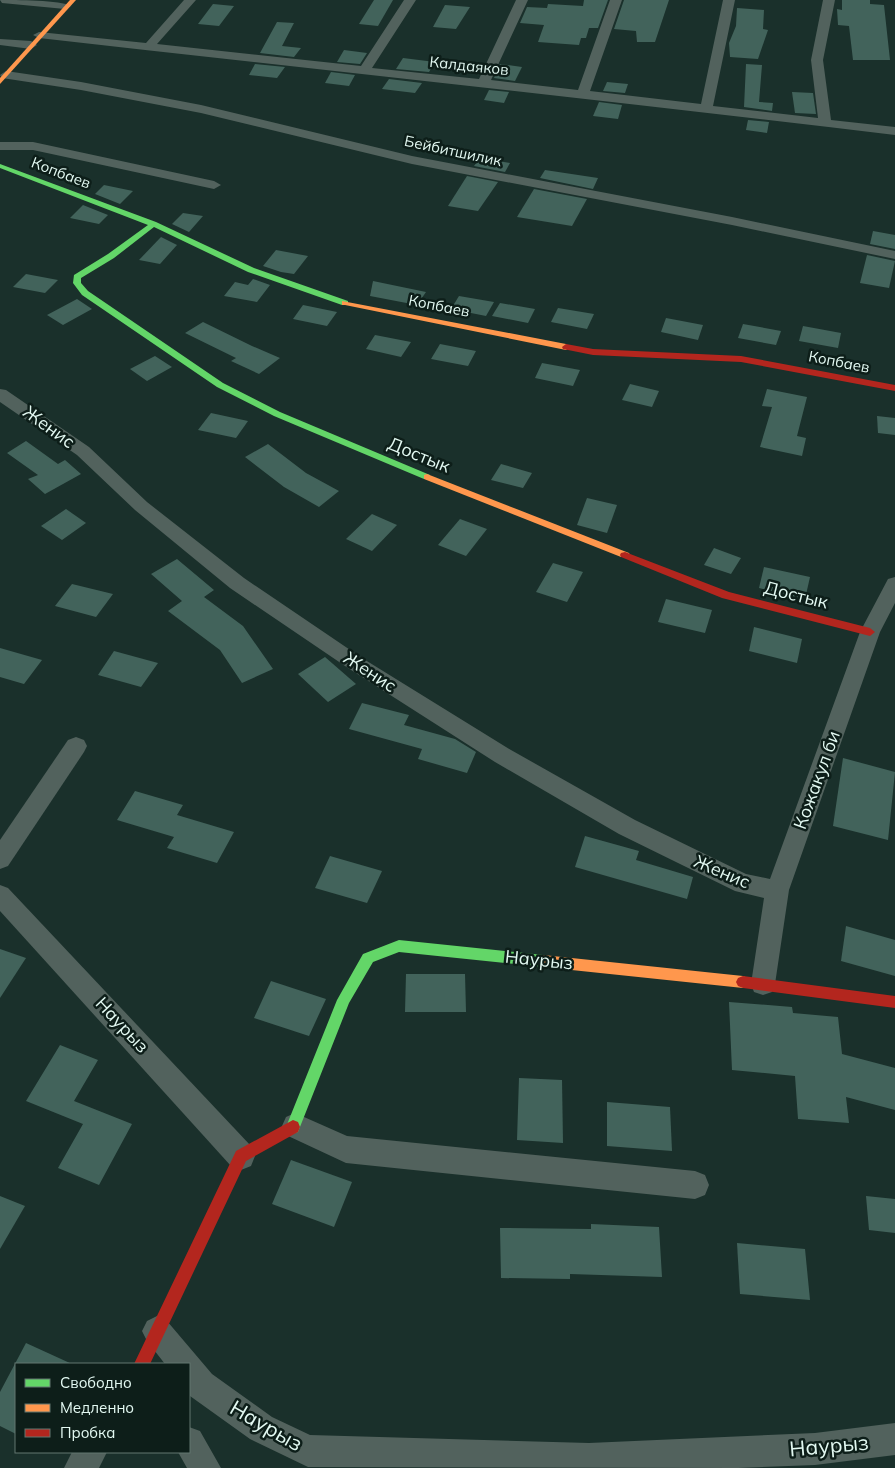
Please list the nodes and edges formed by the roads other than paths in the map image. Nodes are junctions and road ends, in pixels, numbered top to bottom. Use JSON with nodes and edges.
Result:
{"nodes":[{"id":1,"x":2,"y":0,"type":"edge"},
{"id":2,"x":190,"y":0,"type":"edge"},
{"id":3,"x":410,"y":0,"type":"edge"},
{"id":4,"x":522,"y":0,"type":"edge"},
{"id":5,"x":616,"y":0,"type":"edge"},
{"id":6,"x":729,"y":0,"type":"edge"},
{"id":7,"x":829,"y":0,"type":"edge"},
{"id":8,"x":69,"y":3,"type":"edge"},
{"id":9,"x":35,"y":40,"type":"junction"},
{"id":10,"x":0,"y":42,"type":"edge"},
{"id":11,"x":148,"y":48,"type":"junction"},
{"id":12,"x":364,"y":71,"type":"junction"},
{"id":13,"x":3,"y":78,"type":"edge"},
{"id":14,"x":483,"y":84,"type":"junction"},
{"id":15,"x":583,"y":94,"type":"junction"},
{"id":16,"x":706,"y":110,"type":"junction"},
{"id":17,"x":825,"y":123,"type":"junction"},
{"id":18,"x":895,"y":131,"type":"edge"},
{"id":19,"x":0,"y":146,"type":"edge"},
{"id":20,"x":0,"y":166,"type":"edge"},
{"id":21,"x":214,"y":185,"type":"dead end"},
{"id":22,"x":153,"y":224,"type":"junction"},
{"id":23,"x":895,"y":255,"type":"edge"},
{"id":24,"x":895,"y":388,"type":"edge"},
{"id":25,"x":0,"y":394,"type":"edge"},
{"id":26,"x":895,"y":584,"type":"edge"},
{"id":27,"x":870,"y":632,"type":"junction"},
{"id":28,"x":76,"y":746,"type":"dead end"},
{"id":29,"x":0,"y":859,"type":"edge"},
{"id":30,"x":777,"y":890,"type":"junction"},
{"id":31,"x":0,"y":895,"type":"edge"},
{"id":32,"x":763,"y":984,"type":"junction"},
{"id":33,"x":895,"y":1002,"type":"edge"},
{"id":34,"x":295,"y":1126,"type":"junction"},
{"id":35,"x":242,"y":1156,"type":"junction"},
{"id":36,"x":695,"y":1185,"type":"dead end"},
{"id":37,"x":157,"y":1331,"type":"junction"},
{"id":38,"x":142,"y":1363,"type":"edge"},
{"id":39,"x":183,"y":1363,"type":"edge"},
{"id":40,"x":190,"y":1371,"type":"edge"},
{"id":41,"x":895,"y":1440,"type":"edge"},
{"id":42,"x":190,"y":1444,"type":"edge"},
{"id":43,"x":89,"y":1453,"type":"edge"},
{"id":44,"x":80,"y":1468,"type":"edge"},
{"id":45,"x":205,"y":1468,"type":"edge"}],
"edges":[{"from":1,"to":8,"type":"street"},
{"from":2,"to":11,"type":"street"},
{"from":3,"to":12,"type":"street"},
{"from":4,"to":14,"type":"street"},
{"from":5,"to":15,"type":"street"},
{"from":6,"to":16,"type":"street"},
{"from":7,"to":17,"type":"street"},
{"from":8,"to":9,"type":"street"},
{"from":9,"to":10,"type":"street","name":"Калдаяков"},
{"from":9,"to":11,"type":"street","name":"Калдаяков"},
{"from":9,"to":13,"type":"street"},
{"from":11,"to":12,"type":"street","name":"Калдаяков"},
{"from":12,"to":14,"type":"street","name":"Калдаяков"},
{"from":13,"to":23,"type":"street","name":"Бейбитшилик"},
{"from":14,"to":15,"type":"street","name":"Калдаяков"},
{"from":15,"to":16,"type":"street","name":"Калдаяков"},
{"from":16,"to":17,"type":"street","name":"Калдаяков"},
{"from":17,"to":18,"type":"street","name":"Калдаяков"},
{"from":19,"to":21,"type":"street"},
{"from":20,"to":22,"type":"street","name":"Копбаев"},
{"from":22,"to":24,"type":"street","name":"Копбаев"},
{"from":22,"to":27,"type":"street","name":"Достык"},
{"from":25,"to":30,"type":"street","name":"Женис"},
{"from":26,"to":27,"type":"street","name":"Кожакул би"},
{"from":27,"to":30,"type":"street","name":"Кожакул би"},
{"from":28,"to":29,"type":"street"},
{"from":30,"to":32,"type":"street","name":"Кожакул би"},
{"from":31,"to":35,"type":"street","name":"Наурыз"},
{"from":32,"to":33,"type":"street","name":"Наурыз"},
{"from":32,"to":34,"type":"street","name":"Наурыз"},
{"from":34,"to":35,"type":"street"},
{"from":34,"to":36,"type":"street"},
{"from":35,"to":37,"type":"street"},
{"from":37,"to":38,"type":"street"},
{"from":37,"to":39,"type":"street"},
{"from":40,"to":41,"type":"street","name":"Наурыз"},
{"from":42,"to":45,"type":"street"},
{"from":43,"to":44,"type":"street"}]}
